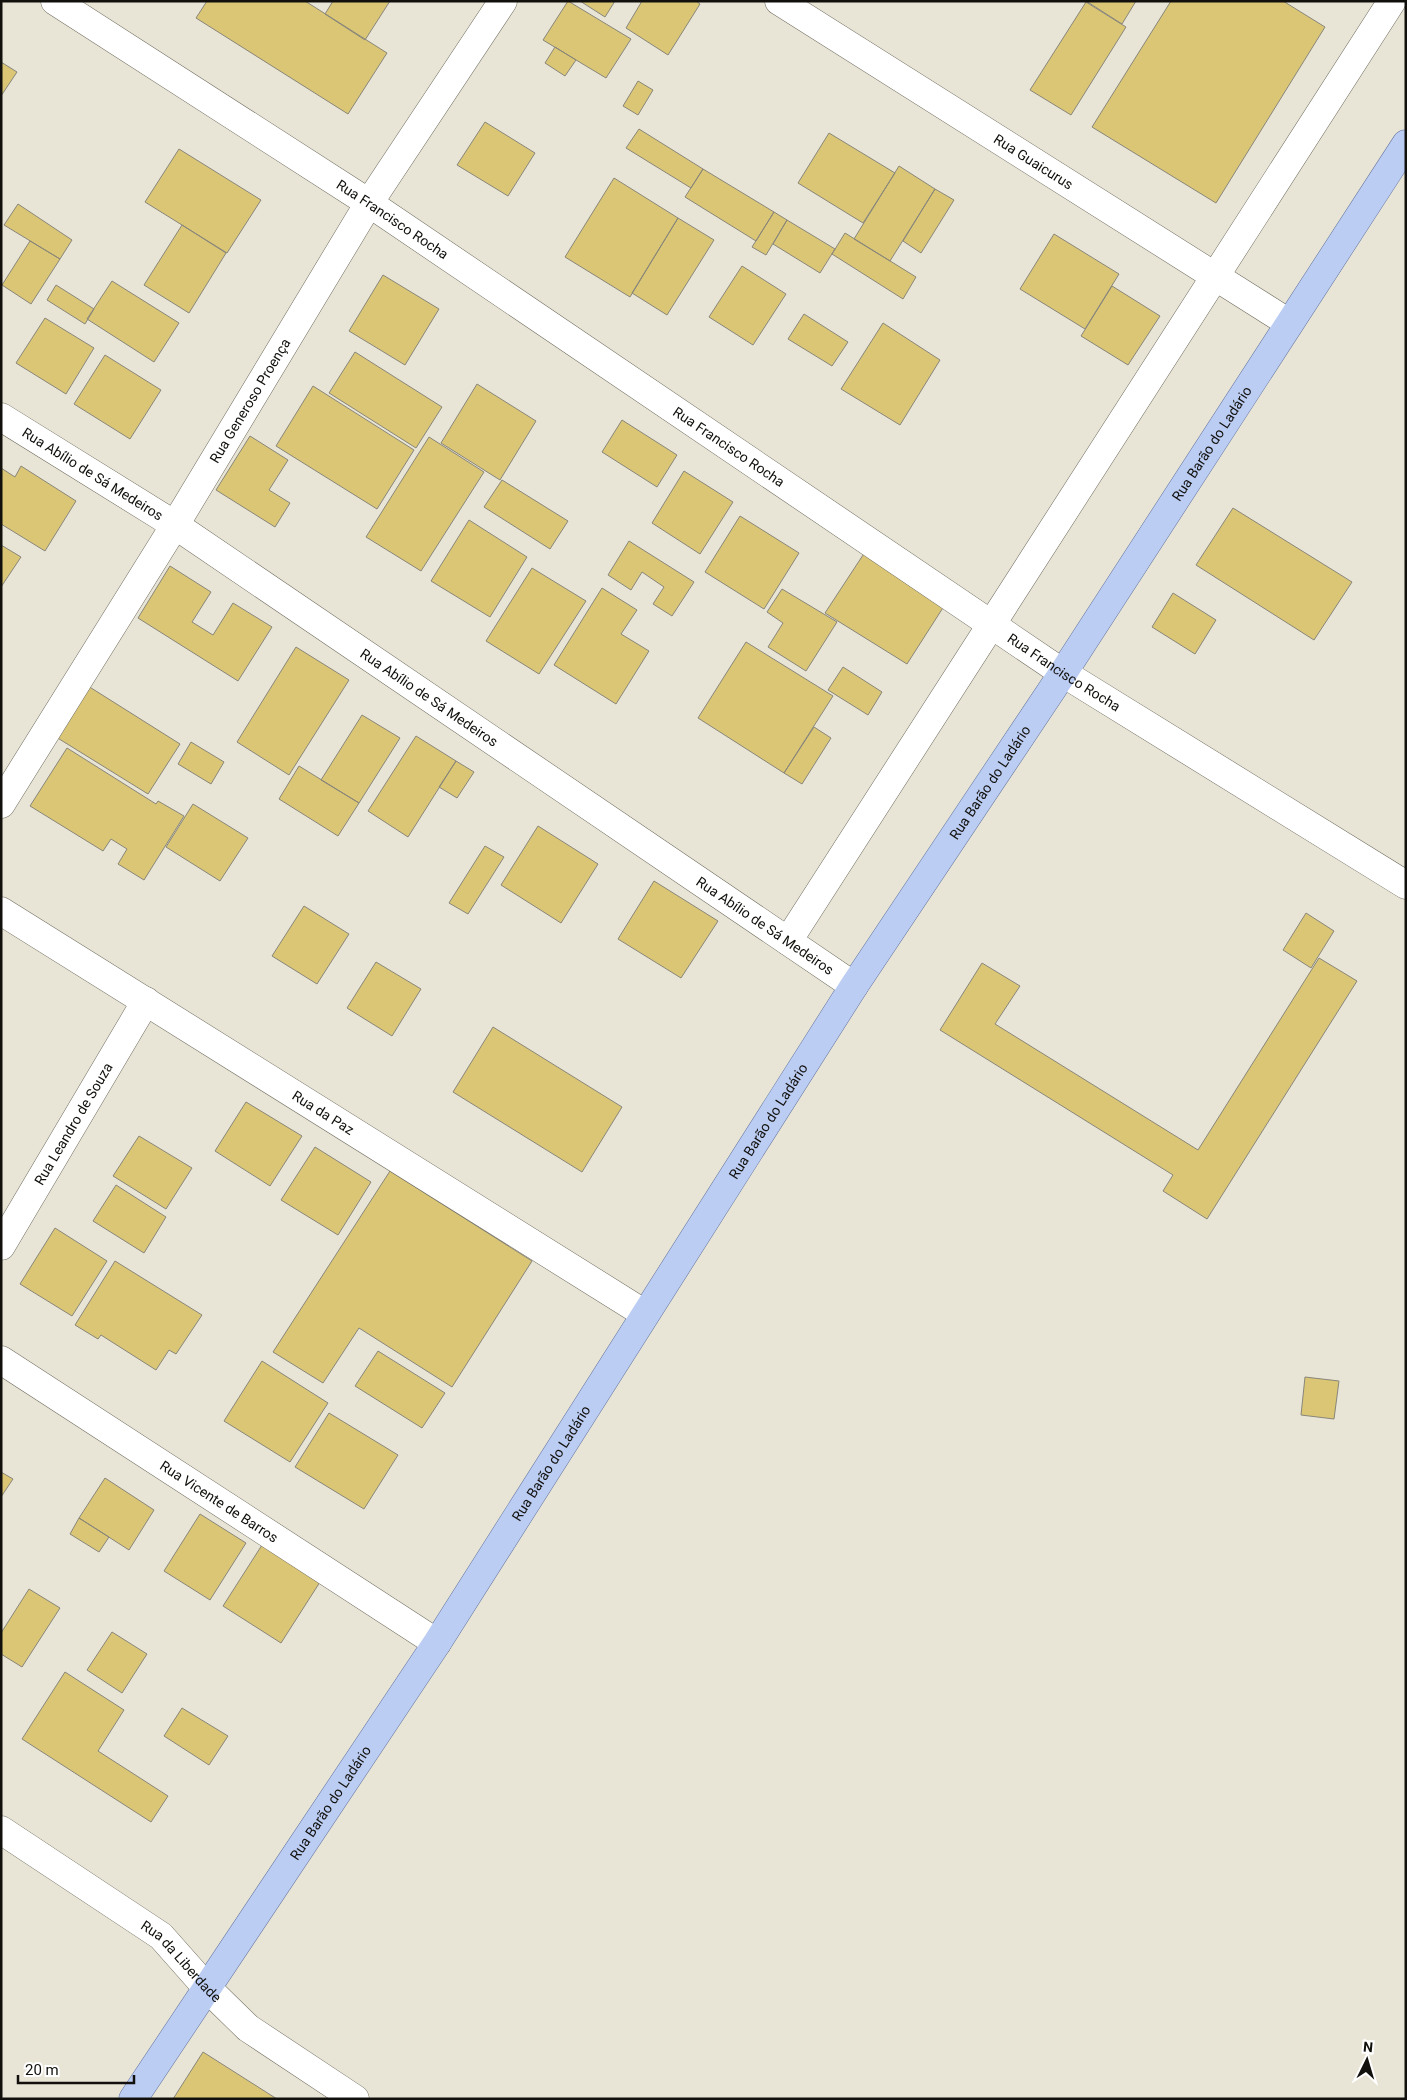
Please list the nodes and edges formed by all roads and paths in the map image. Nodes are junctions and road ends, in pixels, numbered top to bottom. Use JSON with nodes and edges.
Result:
{"nodes":[{"id":1,"x":55,"y":1,"type":"edge"},
{"id":2,"x":503,"y":1,"type":"edge"},
{"id":3,"x":779,"y":1,"type":"edge"},
{"id":4,"x":1392,"y":1,"type":"edge"},
{"id":5,"x":1406,"y":144,"type":"edge"},
{"id":6,"x":369,"y":203,"type":"junction"},
{"id":7,"x":1215,"y":276,"type":"junction"},
{"id":8,"x":1289,"y":323,"type":"junction"},
{"id":9,"x":1,"y":417,"type":"edge"},
{"id":10,"x":175,"y":525,"type":"junction"},
{"id":11,"x":992,"y":625,"type":"junction"},
{"id":12,"x":1063,"y":673,"type":"junction"},
{"id":13,"x":1,"y":804,"type":"edge"},
{"id":14,"x":1406,"y":885,"type":"edge"},
{"id":15,"x":1,"y":911,"type":"edge"},
{"id":16,"x":788,"y":941,"type":"junction"},
{"id":17,"x":854,"y":986,"type":"junction"},
{"id":18,"x":146,"y":1001,"type":"junction"},
{"id":19,"x":1,"y":1246,"type":"edge"},
{"id":20,"x":645,"y":1314,"type":"junction"},
{"id":21,"x":1,"y":1360,"type":"edge"},
{"id":22,"x":437,"y":1643,"type":"junction"},
{"id":23,"x":1,"y":1830,"type":"edge"},
{"id":24,"x":207,"y":1988,"type":"junction"},
{"id":25,"x":133,"y":2099,"type":"edge"},
{"id":26,"x":355,"y":2099,"type":"edge"}],
"edges":[{"from":1,"to":6,"type":"street","name":"Rua Francisco Rocha"},
{"from":2,"to":6,"type":"street","name":"Rua Generoso Proença"},
{"from":3,"to":7,"type":"street","name":"Rua Guaicurus"},
{"from":4,"to":7,"type":"street"},
{"from":5,"to":8,"type":"main road","name":"Rua Barão do Ladário"},
{"from":6,"to":10,"type":"street","name":"Rua Generoso Proença"},
{"from":6,"to":11,"type":"street","name":"Rua Francisco Rocha"},
{"from":7,"to":8,"type":"street","name":"Rua Guaicurus"},
{"from":7,"to":11,"type":"street"},
{"from":8,"to":12,"type":"main road","name":"Rua Barão do Ladário"},
{"from":9,"to":10,"type":"street","name":"Rua Abílio de Sá Medeiros"},
{"from":10,"to":13,"type":"street","name":"Rua Generoso Proença"},
{"from":10,"to":16,"type":"street","name":"Rua Abílio de Sá Medeiros"},
{"from":11,"to":12,"type":"street","name":"Rua Francisco Rocha"},
{"from":11,"to":16,"type":"street"},
{"from":12,"to":14,"type":"street","name":"Rua Francisco Rocha"},
{"from":12,"to":17,"type":"main road","name":"Rua Barão do Ladário"},
{"from":15,"to":18,"type":"street","name":"Rua da Paz"},
{"from":16,"to":17,"type":"street","name":"Rua Abílio de Sá Medeiros"},
{"from":17,"to":20,"type":"main road","name":"Rua Barão do Ladário"},
{"from":18,"to":19,"type":"street","name":"Rua Leandro de Souza"},
{"from":18,"to":20,"type":"street","name":"Rua da Paz"},
{"from":20,"to":22,"type":"main road","name":"Rua Barão do Ladário"},
{"from":21,"to":22,"type":"street","name":"Rua Vicente de Barros"},
{"from":22,"to":24,"type":"main road","name":"Rua Barão do Ladário"},
{"from":23,"to":24,"type":"street","name":"Rua da Liberdade"},
{"from":24,"to":25,"type":"main road","name":"Rua Barão do Ladário"},
{"from":24,"to":26,"type":"street","name":"Rua da Liberdade"}]}
